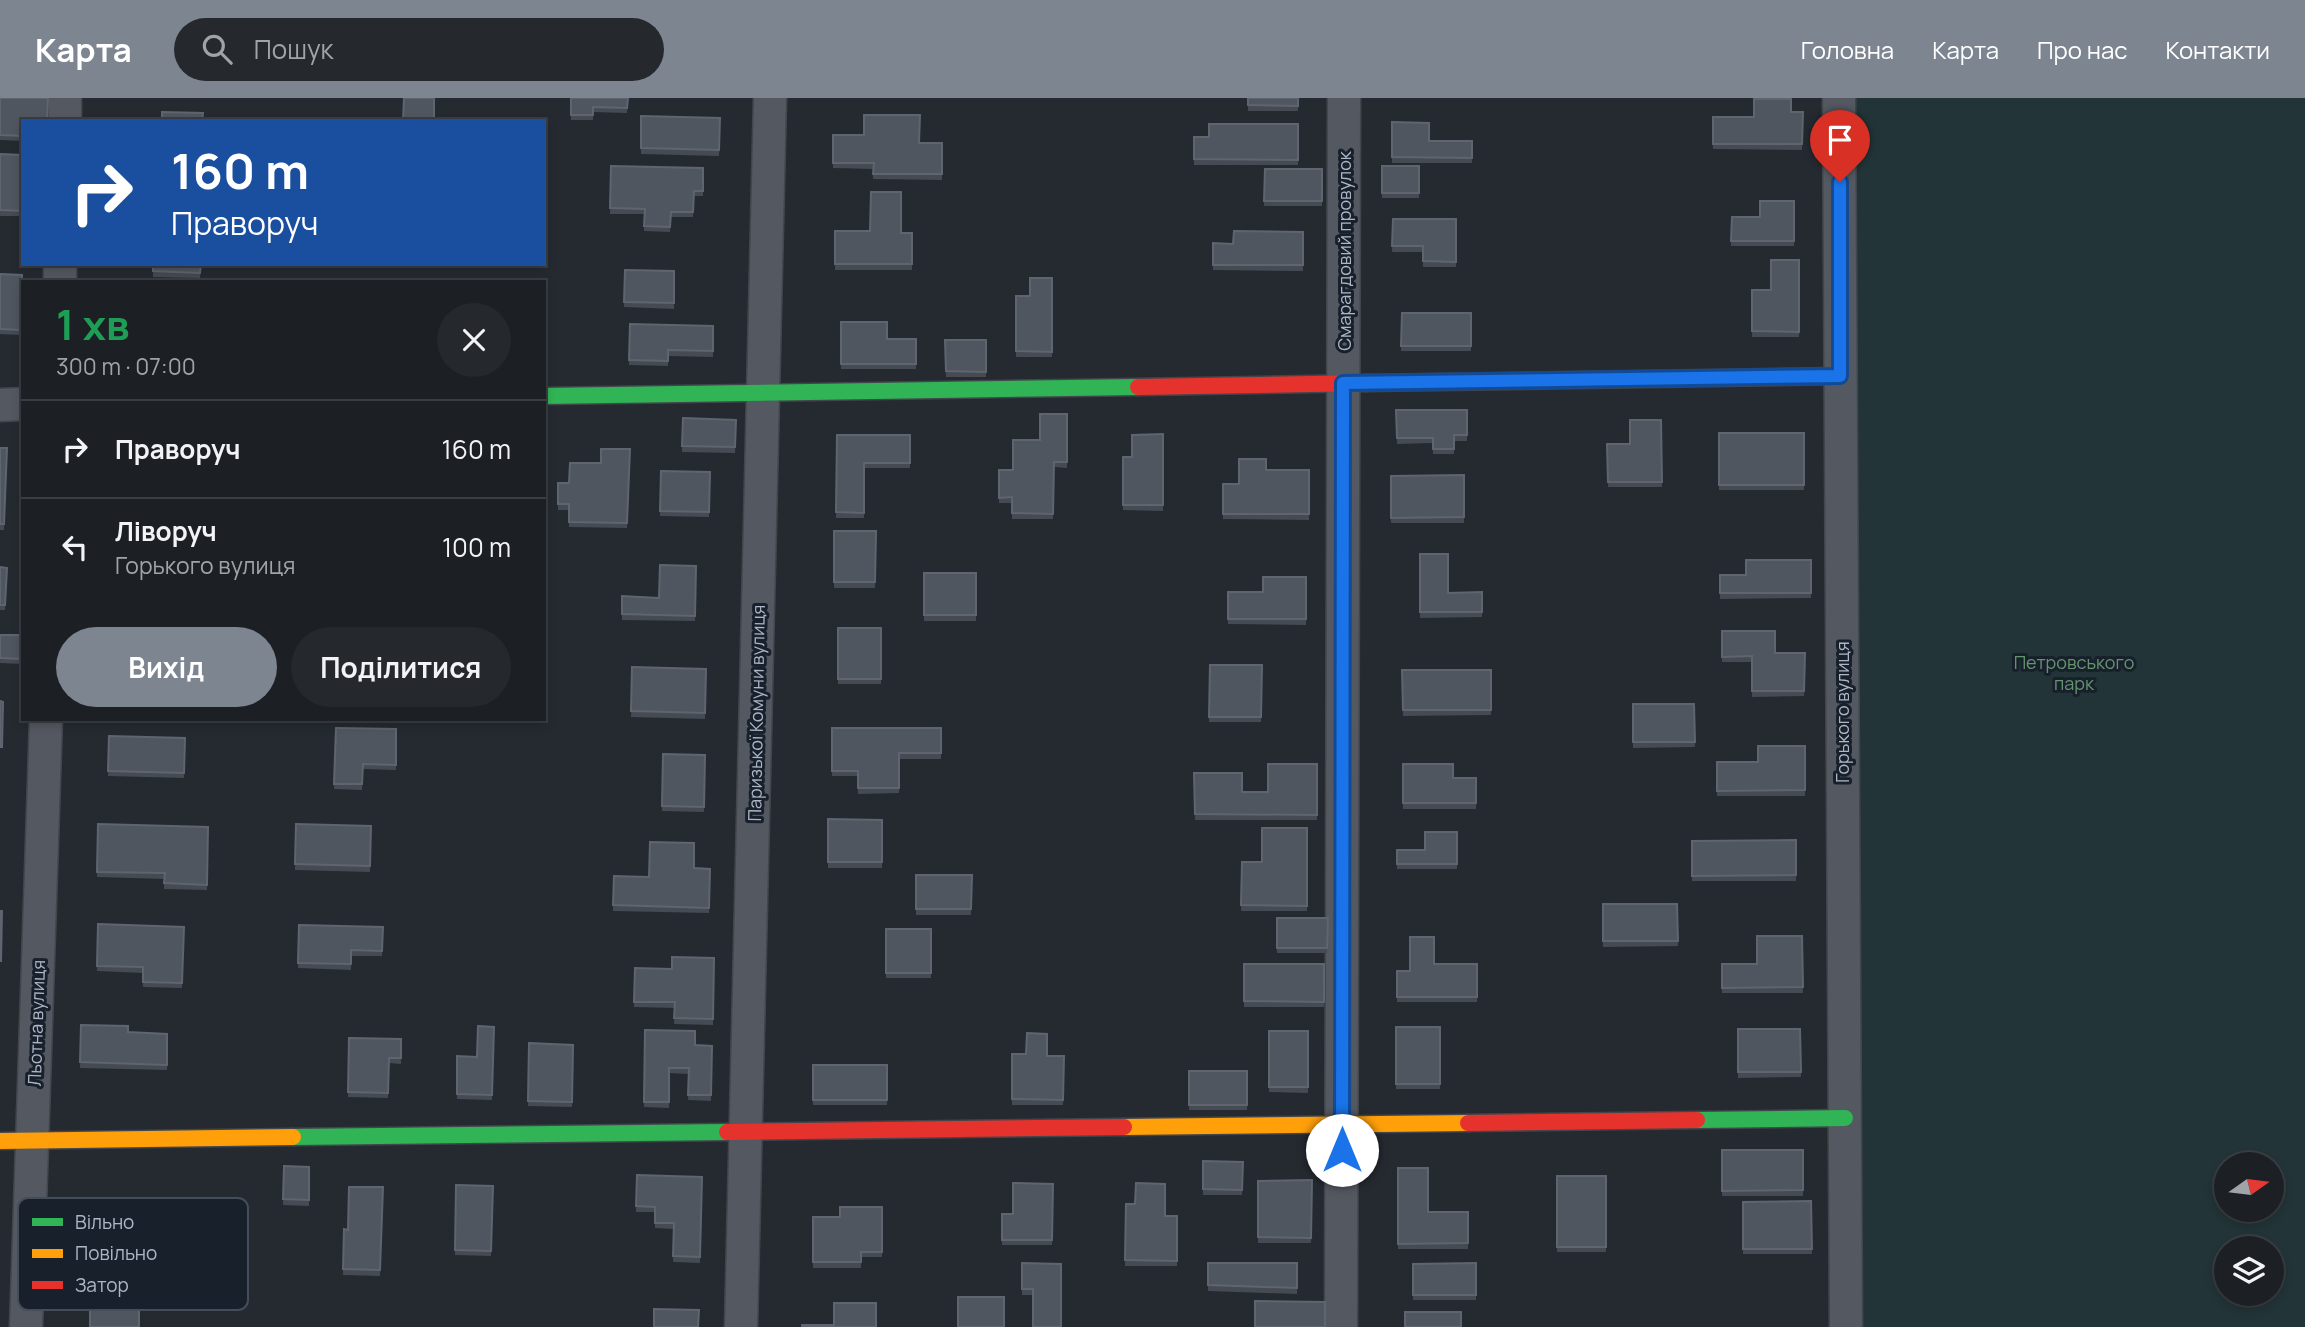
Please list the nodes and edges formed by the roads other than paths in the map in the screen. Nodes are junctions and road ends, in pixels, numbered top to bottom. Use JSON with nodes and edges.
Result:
{"nodes":[{"id":1,"x":65,"y":98,"type":"edge"},
{"id":2,"x":770,"y":98,"type":"edge"},
{"id":3,"x":1344,"y":98,"type":"edge"},
{"id":4,"x":1839,"y":98,"type":"edge"},
{"id":5,"x":65,"y":119,"type":"edge"},
{"id":6,"x":1840,"y":376,"type":"junction"},
{"id":7,"x":1343,"y":383,"type":"junction"},
{"id":8,"x":763,"y":393,"type":"junction"},
{"id":9,"x":546,"y":396,"type":"edge"},
{"id":10,"x":21,"y":404,"type":"edge"},
{"id":11,"x":0,"y":405,"type":"edge"},
{"id":12,"x":46,"y":721,"type":"edge"},
{"id":13,"x":1845,"y":1118,"type":"junction"},
{"id":14,"x":1342,"y":1125,"type":"junction"},
{"id":15,"x":745,"y":1132,"type":"junction"},
{"id":16,"x":0,"y":1141,"type":"edge"},
{"id":17,"x":32,"y":1141,"type":"junction"},
{"id":18,"x":30,"y":1198,"type":"edge"},
{"id":19,"x":740,"y":1327,"type":"edge"},
{"id":20,"x":1341,"y":1327,"type":"edge"},
{"id":21,"x":1846,"y":1327,"type":"edge"}],
"edges":[{"from":1,"to":5,"type":"street"},
{"from":2,"to":8,"type":"street","name":"Паризької Комуни вулиця"},
{"from":3,"to":7,"type":"street","name":"Смарагдовий провулок"},
{"from":4,"to":6,"type":"street","name":"Горького вулиця"},
{"from":6,"to":7,"type":"street"},
{"from":6,"to":13,"type":"street","name":"Горького вулиця"},
{"from":7,"to":8,"type":"street"},
{"from":7,"to":14,"type":"street","name":"Смарагдовий провулок"},
{"from":8,"to":9,"type":"street"},
{"from":8,"to":15,"type":"street","name":"Паризької Комуни вулиця"},
{"from":10,"to":11,"type":"street"},
{"from":12,"to":17,"type":"street","name":"Льотна вулиця"},
{"from":13,"to":14,"type":"street"},
{"from":13,"to":21,"type":"street","name":"Горького вулиця"},
{"from":14,"to":15,"type":"street"},
{"from":14,"to":20,"type":"street","name":"Смарагдовий провулок"},
{"from":15,"to":17,"type":"street"},
{"from":15,"to":19,"type":"street","name":"Паризької Комуни вулиця"},
{"from":16,"to":17,"type":"street"},
{"from":17,"to":18,"type":"street","name":"Льотна вулиця"}]}
